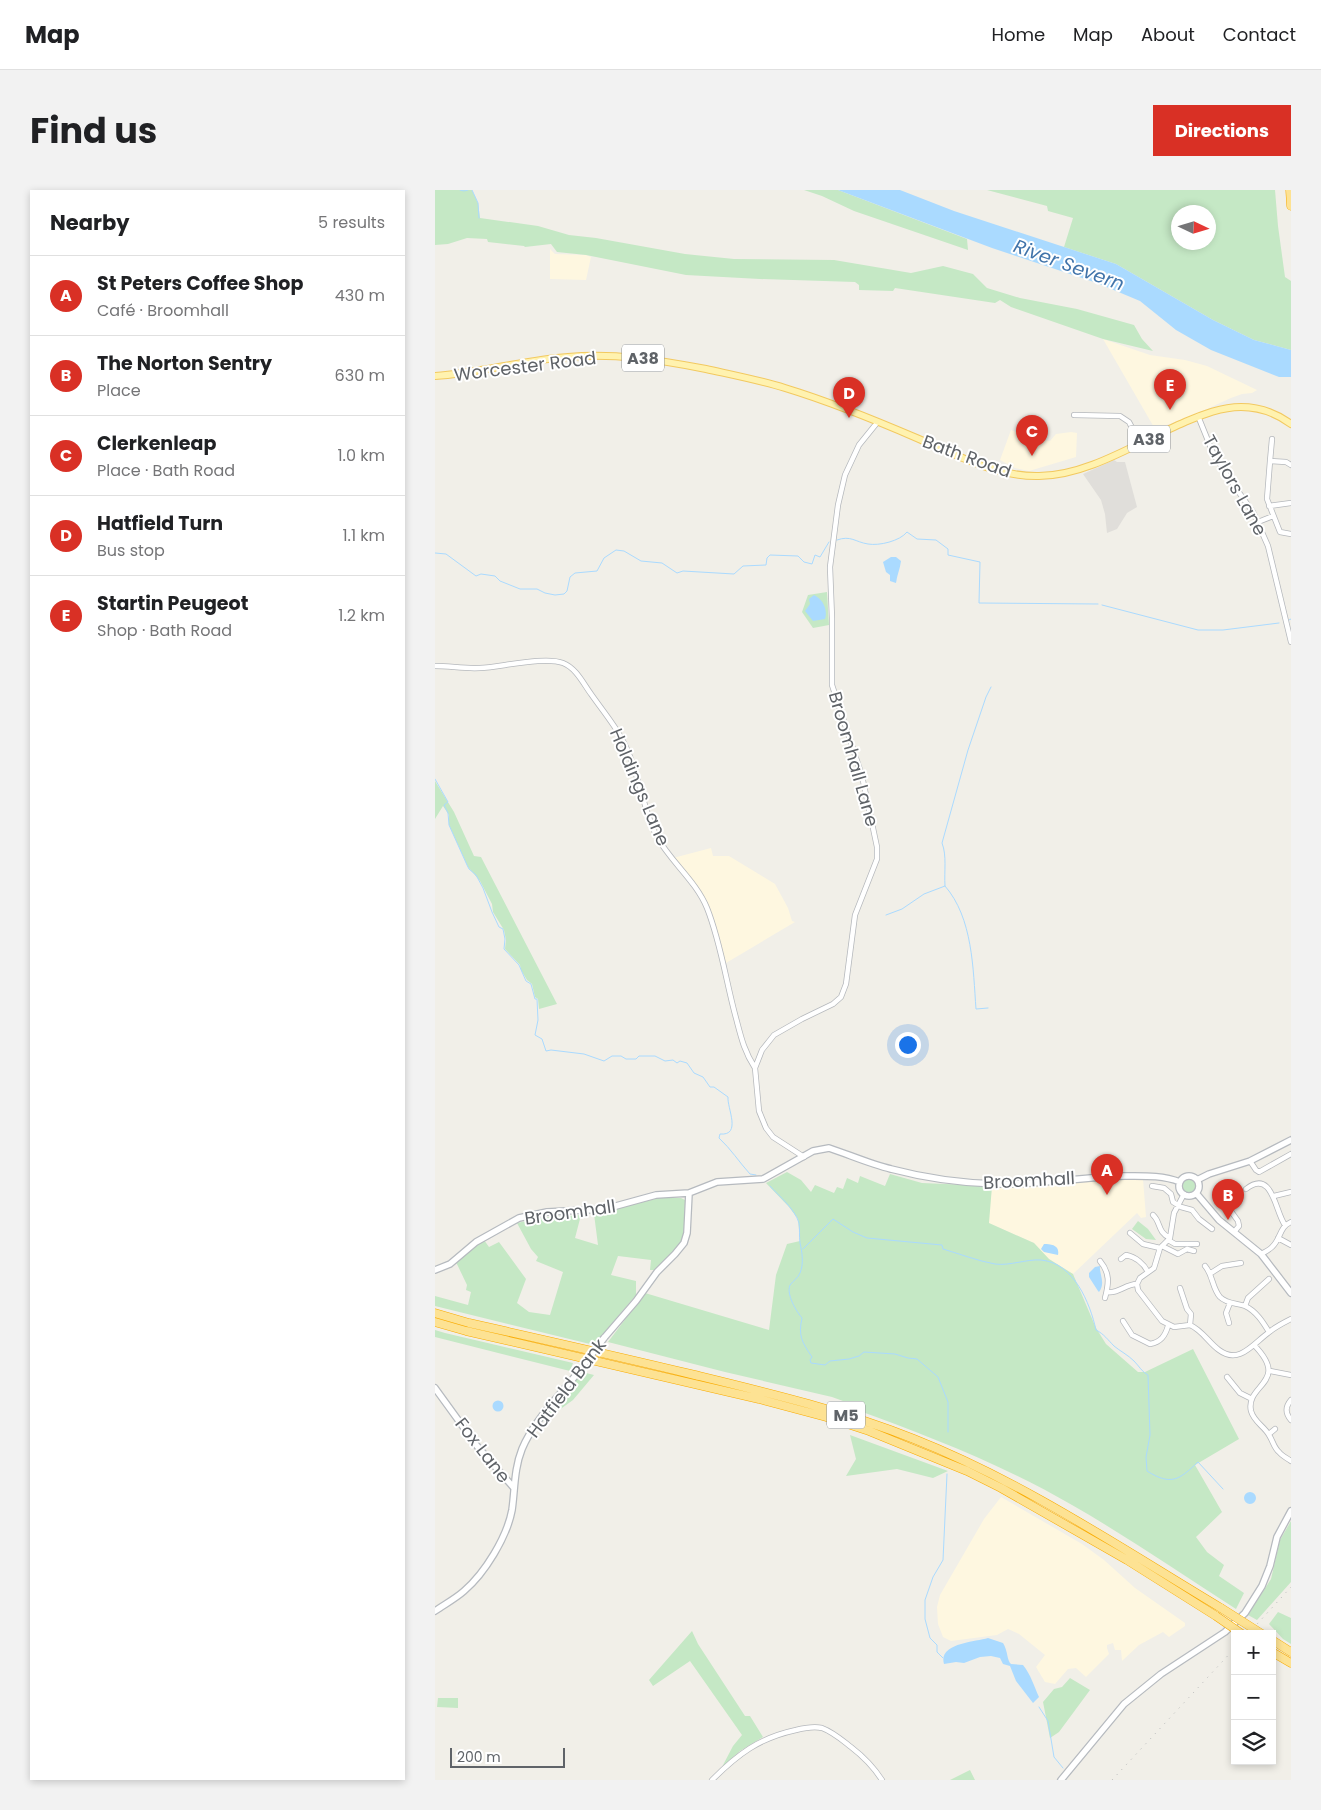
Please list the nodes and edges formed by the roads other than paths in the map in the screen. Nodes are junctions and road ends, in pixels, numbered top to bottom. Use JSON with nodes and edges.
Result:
{"nodes":[{"id":1,"x":1290,"y":190,"type":"edge"},
{"id":2,"x":1291,"y":206,"type":"edge"},
{"id":3,"x":435,"y":376,"type":"edge"},
{"id":4,"x":1074,"y":415,"type":"dead end"},
{"id":5,"x":1198,"y":416,"type":"junction"},
{"id":6,"x":876,"y":421,"type":"junction"},
{"id":7,"x":1291,"y":424,"type":"edge"},
{"id":8,"x":1272,"y":439,"type":"dead end"},
{"id":9,"x":1140,"y":443,"type":"junction"},
{"id":10,"x":1270,"y":461,"type":"junction"},
{"id":11,"x":1291,"y":465,"type":"edge"},
{"id":12,"x":1291,"y":503,"type":"edge"},
{"id":13,"x":1269,"y":506,"type":"junction"},
{"id":14,"x":1273,"y":516,"type":"junction"},
{"id":15,"x":1258,"y":522,"type":"junction"},
{"id":16,"x":1291,"y":534,"type":"edge"},
{"id":17,"x":1291,"y":642,"type":"edge"},
{"id":18,"x":435,"y":666,"type":"edge"},
{"id":19,"x":755,"y":1068,"type":"junction"},
{"id":20,"x":1291,"y":1140,"type":"edge"},
{"id":21,"x":1291,"y":1154,"type":"edge"},
{"id":22,"x":803,"y":1157,"type":"junction"},
{"id":23,"x":1250,"y":1162,"type":"junction"},
{"id":24,"x":1197,"y":1180,"type":"junction"},
{"id":25,"x":1180,"y":1182,"type":"junction"},
{"id":26,"x":1152,"y":1186,"type":"dead end"},
{"id":27,"x":1246,"y":1188,"type":"dead end"},
{"id":28,"x":1291,"y":1192,"type":"edge"},
{"id":29,"x":689,"y":1193,"type":"junction"},
{"id":30,"x":1196,"y":1193,"type":"junction"},
{"id":31,"x":1184,"y":1194,"type":"junction"},
{"id":32,"x":1220,"y":1196,"type":"dead end"},
{"id":33,"x":1274,"y":1196,"type":"junction"},
{"id":34,"x":1177,"y":1205,"type":"junction"},
{"id":35,"x":1153,"y":1215,"type":"dead end"},
{"id":36,"x":1291,"y":1222,"type":"edge"},
{"id":37,"x":1285,"y":1225,"type":"junction"},
{"id":38,"x":1212,"y":1230,"type":"dead end"},
{"id":39,"x":1234,"y":1232,"type":"junction"},
{"id":40,"x":1130,"y":1233,"type":"dead end"},
{"id":41,"x":1279,"y":1238,"type":"junction"},
{"id":42,"x":1169,"y":1239,"type":"junction"},
{"id":43,"x":1197,"y":1244,"type":"dead end"},
{"id":44,"x":1291,"y":1245,"type":"edge"},
{"id":45,"x":1161,"y":1247,"type":"junction"},
{"id":46,"x":1195,"y":1250,"type":"dead end"},
{"id":47,"x":1261,"y":1254,"type":"junction"},
{"id":48,"x":1121,"y":1259,"type":"dead end"},
{"id":49,"x":1101,"y":1261,"type":"dead end"},
{"id":50,"x":1139,"y":1261,"type":"junction"},
{"id":51,"x":1237,"y":1261,"type":"dead end"},
{"id":52,"x":1205,"y":1266,"type":"dead end"},
{"id":53,"x":1135,"y":1267,"type":"dead end"},
{"id":54,"x":435,"y":1270,"type":"edge"},
{"id":55,"x":1148,"y":1272,"type":"junction"},
{"id":56,"x":1211,"y":1273,"type":"junction"},
{"id":57,"x":1269,"y":1279,"type":"dead end"},
{"id":58,"x":1137,"y":1284,"type":"junction"},
{"id":59,"x":1180,"y":1288,"type":"dead end"},
{"id":60,"x":1291,"y":1293,"type":"edge"},
{"id":61,"x":1230,"y":1303,"type":"junction"},
{"id":62,"x":1245,"y":1306,"type":"junction"},
{"id":63,"x":435,"y":1313,"type":"edge"},
{"id":64,"x":1291,"y":1318,"type":"edge"},
{"id":65,"x":1123,"y":1321,"type":"dead end"},
{"id":66,"x":435,"y":1322,"type":"edge"},
{"id":67,"x":1229,"y":1323,"type":"dead end"},
{"id":68,"x":1132,"y":1324,"type":"dead end"},
{"id":69,"x":1190,"y":1325,"type":"junction"},
{"id":70,"x":1168,"y":1326,"type":"junction"},
{"id":71,"x":1126,"y":1327,"type":"junction"},
{"id":72,"x":1269,"y":1332,"type":"junction"},
{"id":73,"x":1254,"y":1345,"type":"junction"},
{"id":74,"x":1270,"y":1372,"type":"junction"},
{"id":75,"x":1291,"y":1375,"type":"edge"},
{"id":76,"x":1227,"y":1377,"type":"dead end"},
{"id":77,"x":1236,"y":1377,"type":"dead end"},
{"id":78,"x":1232,"y":1381,"type":"junction"},
{"id":79,"x":435,"y":1388,"type":"edge"},
{"id":80,"x":1252,"y":1399,"type":"junction"},
{"id":81,"x":1291,"y":1400,"type":"edge"},
{"id":82,"x":1291,"y":1420,"type":"edge"},
{"id":83,"x":1275,"y":1429,"type":"dead end"},
{"id":84,"x":1269,"y":1434,"type":"junction"},
{"id":85,"x":1291,"y":1461,"type":"edge"},
{"id":86,"x":514,"y":1488,"type":"junction"},
{"id":87,"x":1291,"y":1511,"type":"edge"},
{"id":88,"x":435,"y":1611,"type":"edge"},
{"id":89,"x":1237,"y":1630,"type":"edge"},
{"id":90,"x":1256,"y":1630,"type":"edge"},
{"id":91,"x":1276,"y":1643,"type":"edge"},
{"id":92,"x":1291,"y":1652,"type":"edge"},
{"id":93,"x":1276,"y":1655,"type":"edge"},
{"id":94,"x":1289,"y":1663,"type":"edge"},
{"id":95,"x":712,"y":1780,"type":"edge"},
{"id":96,"x":882,"y":1780,"type":"edge"},
{"id":97,"x":1061,"y":1780,"type":"edge"}],
"edges":[{"from":1,"to":2,"type":"highway"},
{"from":3,"to":6,"type":"main road","name":"Worcester Road","number":"A38"},
{"from":4,"to":9,"type":"street"},
{"from":5,"to":7,"type":"main road","number":"A38"},
{"from":5,"to":9,"type":"main road","name":"Bath Road","number":"A38"},
{"from":5,"to":15,"type":"street","name":"Taylors Lane"},
{"from":6,"to":9,"type":"main road","name":"Bath Road","number":"A38"},
{"from":6,"to":19,"type":"street","name":"Broomhall Lane"},
{"from":8,"to":10,"type":"street"},
{"from":10,"to":11,"type":"street"},
{"from":10,"to":13,"type":"street"},
{"from":12,"to":13,"type":"street"},
{"from":13,"to":14,"type":"street"},
{"from":14,"to":15,"type":"street"},
{"from":14,"to":16,"type":"street"},
{"from":15,"to":17,"type":"street","name":"Taylors Lane"},
{"from":18,"to":19,"type":"street","name":"Holdings Lane"},
{"from":19,"to":22,"type":"street"},
{"from":20,"to":23,"type":"street"},
{"from":21,"to":23,"type":"street"},
{"from":22,"to":25,"type":"street","name":"Broomhall"},
{"from":22,"to":29,"type":"street","name":"Broomhall"},
{"from":23,"to":24,"type":"street"},
{"from":24,"to":25,"type":"street"},
{"from":24,"to":30,"type":"street"},
{"from":25,"to":31,"type":"street"},
{"from":26,"to":34,"type":"street"},
{"from":27,"to":33,"type":"street"},
{"from":28,"to":33,"type":"street"},
{"from":29,"to":54,"type":"street","name":"Broomhall"},
{"from":29,"to":86,"type":"street","name":"Hatfield Bank","bridge":true},
{"from":30,"to":31,"type":"street"},
{"from":30,"to":39,"type":"street"},
{"from":31,"to":34,"type":"street"},
{"from":32,"to":39,"type":"street"},
{"from":33,"to":37,"type":"street"},
{"from":34,"to":38,"type":"street"},
{"from":34,"to":42,"type":"street"},
{"from":35,"to":42,"type":"street"},
{"from":36,"to":37,"type":"street"},
{"from":37,"to":41,"type":"street"},
{"from":39,"to":47,"type":"street"},
{"from":40,"to":45,"type":"street"},
{"from":41,"to":44,"type":"street"},
{"from":41,"to":47,"type":"street"},
{"from":42,"to":43,"type":"street"},
{"from":42,"to":45,"type":"street"},
{"from":45,"to":46,"type":"street"},
{"from":45,"to":55,"type":"street"},
{"from":47,"to":60,"type":"street"},
{"from":48,"to":50,"type":"street"},
{"from":49,"to":58,"type":"street"},
{"from":50,"to":53,"type":"street"},
{"from":50,"to":55,"type":"street"},
{"from":51,"to":56,"type":"street"},
{"from":52,"to":56,"type":"street"},
{"from":55,"to":58,"type":"street"},
{"from":56,"to":61,"type":"street"},
{"from":57,"to":62,"type":"street"},
{"from":58,"to":70,"type":"street"},
{"from":59,"to":69,"type":"street"},
{"from":61,"to":62,"type":"street"},
{"from":61,"to":67,"type":"street"},
{"from":62,"to":72,"type":"street"},
{"from":63,"to":90,"type":"highway","number":"M5","bridge":true},
{"from":64,"to":72,"type":"street"},
{"from":65,"to":71,"type":"street"},
{"from":66,"to":89,"type":"highway","number":"M5","bridge":true},
{"from":68,"to":71,"type":"street"},
{"from":69,"to":70,"type":"street"},
{"from":69,"to":73,"type":"street"},
{"from":70,"to":71,"type":"street"},
{"from":72,"to":73,"type":"street"},
{"from":73,"to":74,"type":"street"},
{"from":74,"to":75,"type":"street"},
{"from":74,"to":80,"type":"street"},
{"from":76,"to":78,"type":"street"},
{"from":77,"to":78,"type":"street"},
{"from":78,"to":80,"type":"street"},
{"from":79,"to":86,"type":"street","name":"Fox Lane"},
{"from":80,"to":84,"type":"street"},
{"from":81,"to":82,"type":"street"},
{"from":83,"to":84,"type":"street"},
{"from":84,"to":85,"type":"street"},
{"from":86,"to":88,"type":"street","name":"Hatfield Bank"},
{"from":87,"to":97,"type":"street"},
{"from":91,"to":92,"type":"highway"},
{"from":93,"to":94,"type":"highway"},
{"from":95,"to":96,"type":"street"}]}
